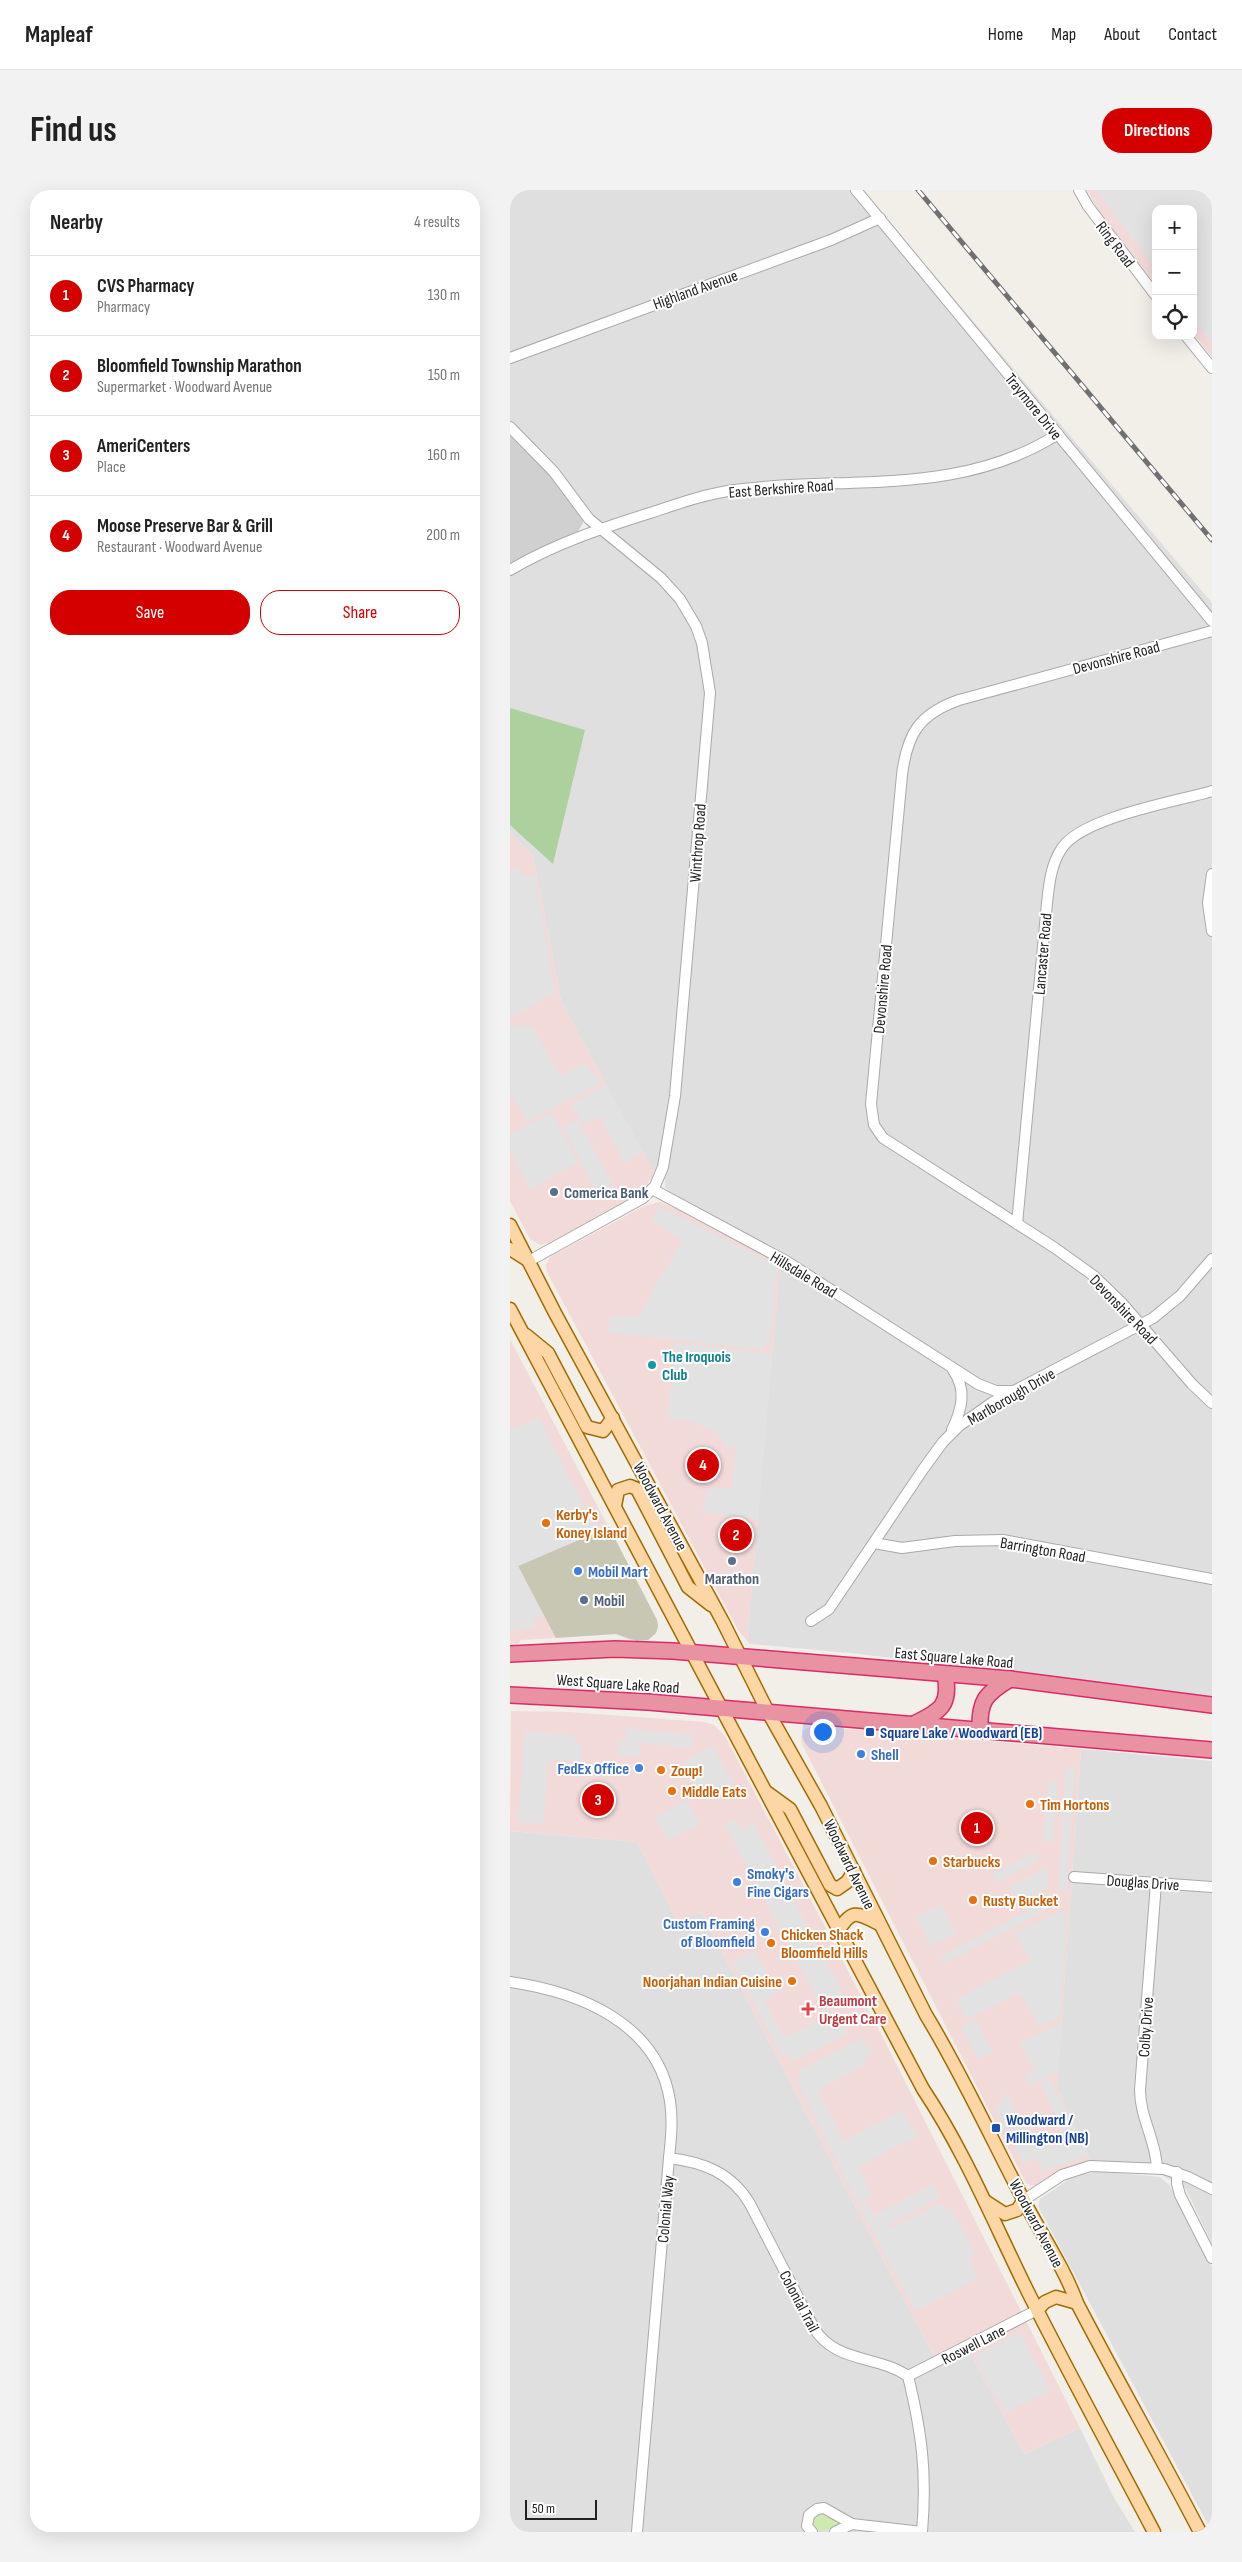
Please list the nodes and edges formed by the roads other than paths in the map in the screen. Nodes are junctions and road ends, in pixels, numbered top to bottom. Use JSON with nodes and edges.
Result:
{"nodes":[{"id":1,"x":856,"y":190,"type":"edge"},
{"id":2,"x":1079,"y":190,"type":"edge"},
{"id":3,"x":880,"y":218,"type":"junction"},
{"id":4,"x":1155,"y":295,"type":"edge"},
{"id":5,"x":1189,"y":340,"type":"edge"},
{"id":6,"x":510,"y":358,"type":"edge"},
{"id":7,"x":1212,"y":368,"type":"edge"},
{"id":8,"x":510,"y":427,"type":"edge"},
{"id":9,"x":1058,"y":434,"type":"junction"},
{"id":10,"x":601,"y":528,"type":"junction"},
{"id":11,"x":510,"y":570,"type":"edge"},
{"id":12,"x":1212,"y":621,"type":"edge"},
{"id":13,"x":1212,"y":631,"type":"edge"},
{"id":14,"x":1212,"y":791,"type":"edge"},
{"id":15,"x":1212,"y":874,"type":"edge"},
{"id":16,"x":1212,"y":931,"type":"edge"},
{"id":17,"x":652,"y":1189,"type":"junction"},
{"id":18,"x":1017,"y":1224,"type":"junction"},
{"id":19,"x":510,"y":1225,"type":"edge"},
{"id":20,"x":510,"y":1249,"type":"edge"},
{"id":21,"x":1212,"y":1259,"type":"edge"},
{"id":22,"x":529,"y":1261,"type":"junction"},
{"id":23,"x":510,"y":1309,"type":"edge"},
{"id":24,"x":1140,"y":1324,"type":"junction"},
{"id":25,"x":522,"y":1332,"type":"junction"},
{"id":26,"x":951,"y":1368,"type":"junction"},
{"id":27,"x":1016,"y":1390,"type":"junction"},
{"id":28,"x":1212,"y":1403,"type":"edge"},
{"id":29,"x":613,"y":1418,"type":"junction"},
{"id":30,"x":950,"y":1435,"type":"junction"},
{"id":31,"x":615,"y":1506,"type":"junction"},
{"id":32,"x":874,"y":1543,"type":"junction"},
{"id":33,"x":1212,"y":1579,"type":"edge"},
{"id":34,"x":715,"y":1609,"type":"junction"},
{"id":35,"x":811,"y":1621,"type":"dead end"},
{"id":36,"x":692,"y":1652,"type":"junction"},
{"id":37,"x":510,"y":1654,"type":"edge"},
{"id":38,"x":739,"y":1656,"type":"junction"},
{"id":39,"x":945,"y":1674,"type":"junction"},
{"id":40,"x":1010,"y":1679,"type":"junction"},
{"id":41,"x":510,"y":1695,"type":"edge"},
{"id":42,"x":1212,"y":1705,"type":"edge"},
{"id":43,"x":723,"y":1708,"type":"junction"},
{"id":44,"x":768,"y":1712,"type":"junction"},
{"id":45,"x":914,"y":1724,"type":"junction"},
{"id":46,"x":980,"y":1730,"type":"junction"},
{"id":47,"x":1212,"y":1750,"type":"edge"},
{"id":48,"x":766,"y":1792,"type":"junction"},
{"id":49,"x":854,"y":1871,"type":"junction"},
{"id":50,"x":1074,"y":1877,"type":"dead end"},
{"id":51,"x":1156,"y":1883,"type":"junction"},
{"id":52,"x":1212,"y":1887,"type":"edge"},
{"id":53,"x":879,"y":1924,"type":"junction"},
{"id":54,"x":839,"y":1930,"type":"junction"},
{"id":55,"x":510,"y":1982,"type":"edge"},
{"id":56,"x":669,"y":2158,"type":"junction"},
{"id":57,"x":1157,"y":2168,"type":"junction"},
{"id":58,"x":1177,"y":2172,"type":"junction"},
{"id":59,"x":1212,"y":2189,"type":"edge"},
{"id":60,"x":1024,"y":2200,"type":"junction"},
{"id":61,"x":985,"y":2202,"type":"junction"},
{"id":62,"x":1212,"y":2258,"type":"edge"},
{"id":63,"x":1077,"y":2304,"type":"junction"},
{"id":64,"x":1037,"y":2310,"type":"junction"},
{"id":65,"x":908,"y":2376,"type":"junction"},
{"id":66,"x":852,"y":2524,"type":"junction"},
{"id":67,"x":638,"y":2532,"type":"edge"},
{"id":68,"x":812,"y":2532,"type":"edge"},
{"id":69,"x":835,"y":2532,"type":"edge"},
{"id":70,"x":922,"y":2532,"type":"edge"},
{"id":71,"x":1154,"y":2532,"type":"edge"},
{"id":72,"x":1200,"y":2532,"type":"edge"}],
"edges":[{"from":1,"to":3,"type":"street","name":"Traymore Drive"},
{"from":2,"to":4,"type":"street","name":"Ring Road"},
{"from":3,"to":6,"type":"street","name":"Highland Avenue"},
{"from":3,"to":9,"type":"street","name":"Traymore Drive"},
{"from":5,"to":7,"type":"street"},
{"from":8,"to":10,"type":"street","name":"Winthrop Road"},
{"from":9,"to":10,"type":"street","name":"East Berkshire Road"},
{"from":9,"to":12,"type":"street","name":"Traymore Drive"},
{"from":10,"to":11,"type":"street","name":"East Berkshire Road"},
{"from":10,"to":17,"type":"street","name":"Winthrop Road"},
{"from":13,"to":18,"type":"street","name":"Devonshire Road"},
{"from":14,"to":18,"type":"street","name":"Lancaster Road"},
{"from":15,"to":16,"type":"street"},
{"from":17,"to":22,"type":"street","name":"Winthrop Road"},
{"from":17,"to":26,"type":"street","name":"Hillsdale Road"},
{"from":18,"to":24,"type":"street","name":"Devonshire Road"},
{"from":19,"to":22,"type":"main road","name":"Woodward Avenue"},
{"from":20,"to":22,"type":"main road"},
{"from":21,"to":24,"type":"street","name":"Marlborough Drive"},
{"from":22,"to":29,"type":"main road","name":"Woodward Avenue"},
{"from":23,"to":25,"type":"main road"},
{"from":24,"to":27,"type":"street","name":"Marlborough Drive"},
{"from":24,"to":28,"type":"street","name":"Devonshire Road"},
{"from":25,"to":29,"type":"main road"},
{"from":25,"to":31,"type":"main road"},
{"from":26,"to":27,"type":"street","name":"Hillsdale Road"},
{"from":26,"to":30,"type":"street"},
{"from":27,"to":30,"type":"street","name":"Marlborough Drive"},
{"from":29,"to":34,"type":"main road","name":"Woodward Avenue"},
{"from":30,"to":32,"type":"street","name":"Marlborough Drive"},
{"from":31,"to":34,"type":"main road"},
{"from":31,"to":36,"type":"main road"},
{"from":32,"to":33,"type":"street","name":"Barrington Road"},
{"from":32,"to":35,"type":"street","name":"Marlborough Drive"},
{"from":34,"to":38,"type":"main road","name":"Woodward Avenue"},
{"from":36,"to":37,"type":"highway","name":"West Square Lake Road"},
{"from":36,"to":38,"type":"highway","name":"East Square Lake Road"},
{"from":36,"to":43,"type":"main road"},
{"from":38,"to":39,"type":"highway","name":"East Square Lake Road"},
{"from":38,"to":44,"type":"main road","name":"Woodward Avenue"},
{"from":39,"to":40,"type":"highway","name":"East Square Lake Road"},
{"from":39,"to":45,"type":"highway"},
{"from":40,"to":42,"type":"highway","name":"East Square Lake Road"},
{"from":40,"to":46,"type":"highway"},
{"from":41,"to":43,"type":"highway","name":"West Square Lake Road"},
{"from":43,"to":44,"type":"highway"},
{"from":43,"to":48,"type":"main road"},
{"from":44,"to":45,"type":"highway"},
{"from":44,"to":49,"type":"main road","name":"Woodward Avenue"},
{"from":45,"to":46,"type":"highway"},
{"from":46,"to":47,"type":"highway"},
{"from":48,"to":49,"type":"main road"},
{"from":48,"to":54,"type":"main road"},
{"from":49,"to":53,"type":"main road","name":"Woodward Avenue"},
{"from":50,"to":51,"type":"street","name":"Douglas Drive"},
{"from":51,"to":52,"type":"street","name":"Douglas Drive"},
{"from":51,"to":57,"type":"street","name":"Colby Drive"},
{"from":53,"to":54,"type":"main road"},
{"from":53,"to":60,"type":"main road","name":"Woodward Avenue"},
{"from":54,"to":61,"type":"main road"},
{"from":55,"to":56,"type":"street","name":"Colonial Way"},
{"from":56,"to":65,"type":"street","name":"Colonial Trail"},
{"from":56,"to":67,"type":"street","name":"Colonial Way"},
{"from":57,"to":58,"type":"street"},
{"from":57,"to":60,"type":"street"},
{"from":58,"to":59,"type":"street"},
{"from":58,"to":62,"type":"street"},
{"from":60,"to":61,"type":"main road"},
{"from":60,"to":63,"type":"main road","name":"Woodward Avenue"},
{"from":61,"to":64,"type":"main road"},
{"from":63,"to":64,"type":"main road"},
{"from":63,"to":72,"type":"main road","name":"Woodward Avenue"},
{"from":64,"to":65,"type":"street","name":"Roswell Lane"},
{"from":64,"to":71,"type":"main road"},
{"from":65,"to":70,"type":"street"},
{"from":66,"to":68,"type":"street"},
{"from":66,"to":69,"type":"street"},
{"from":66,"to":70,"type":"street"}]}
